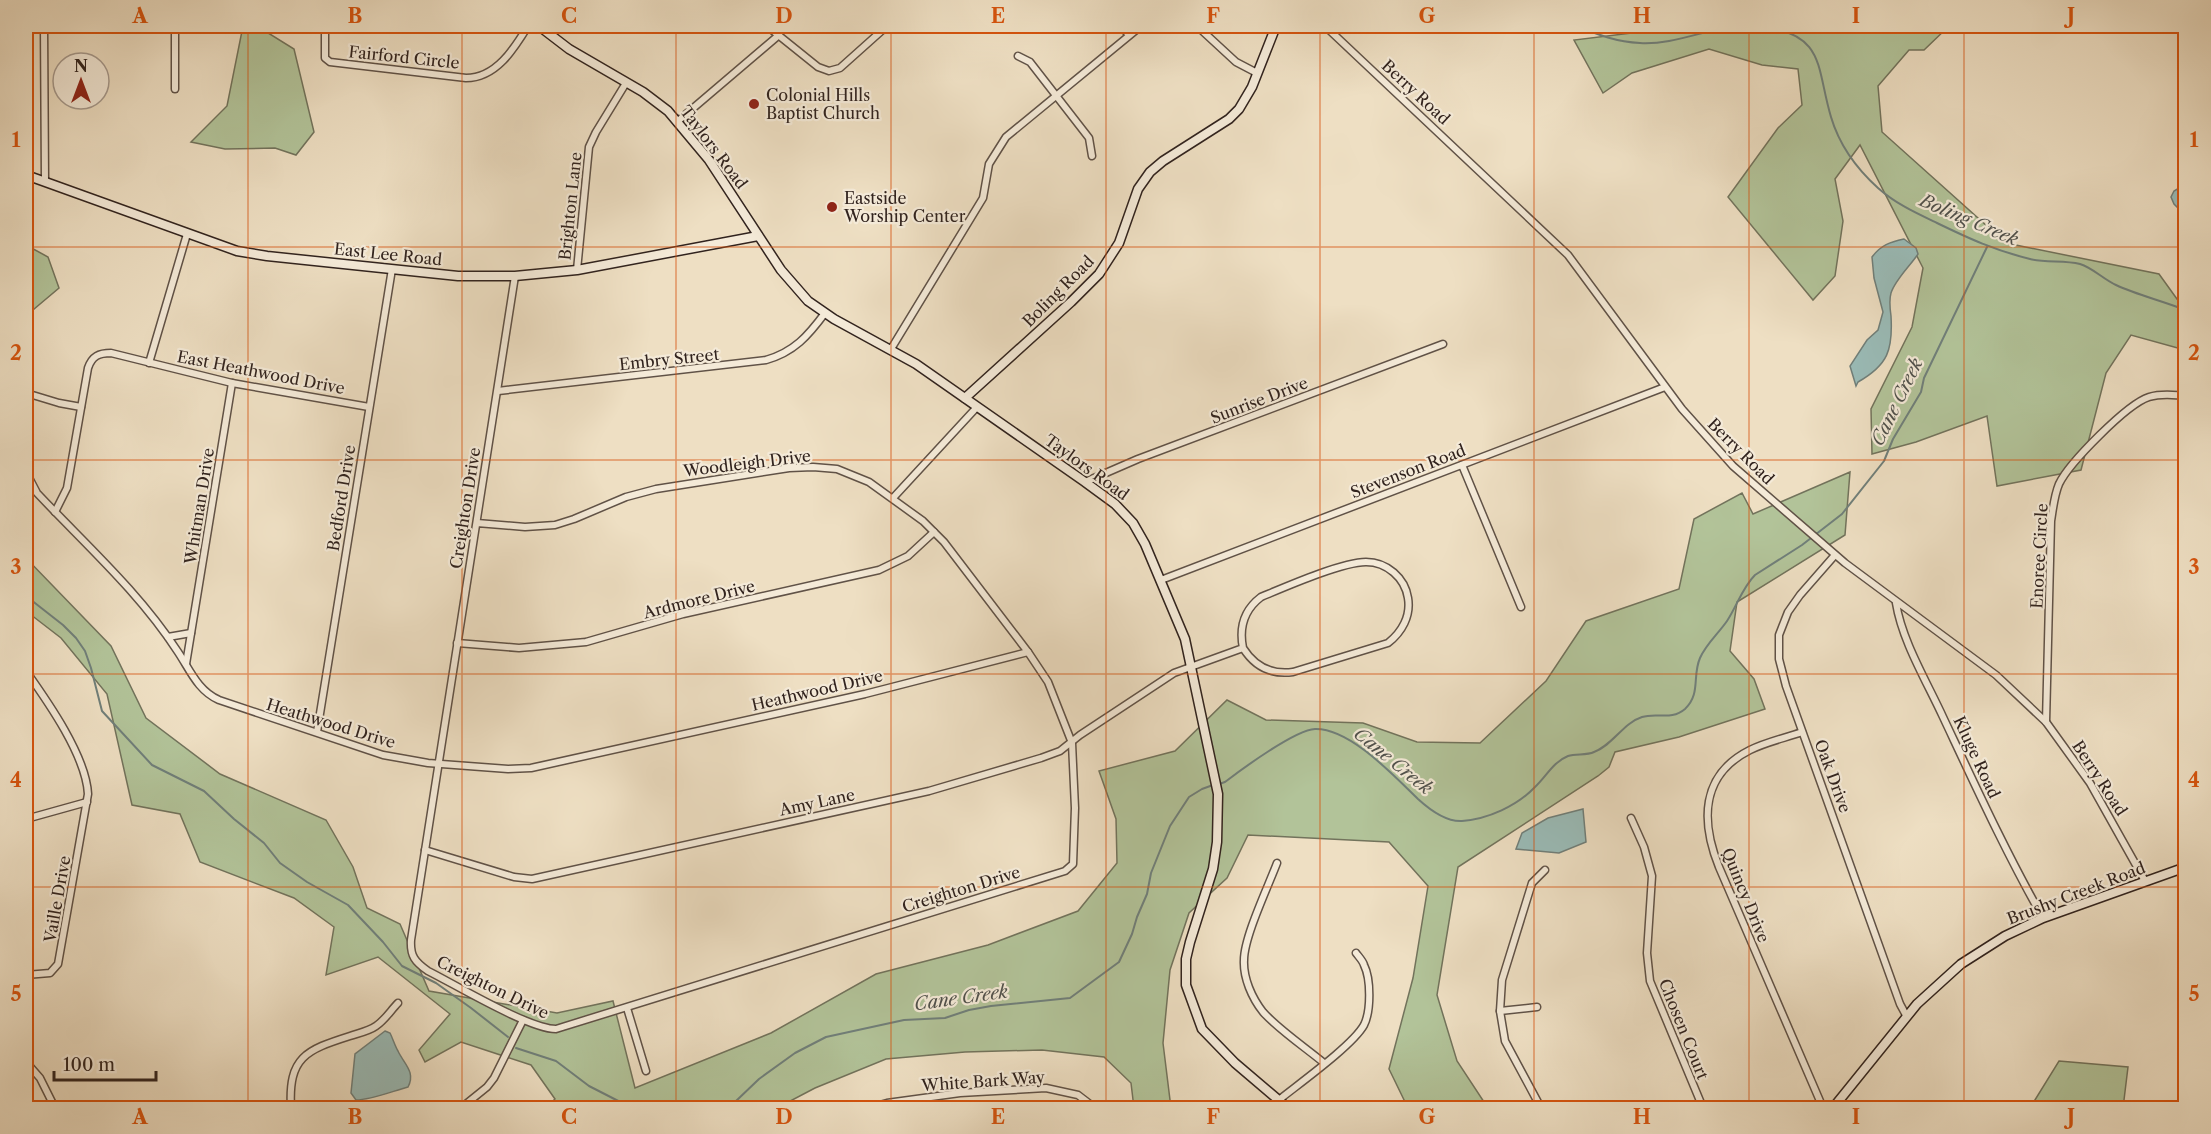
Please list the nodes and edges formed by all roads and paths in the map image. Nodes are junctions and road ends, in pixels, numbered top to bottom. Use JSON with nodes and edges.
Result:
{"nodes":[{"id":1,"x":44,"y":26,"type":"edge"},
{"id":2,"x":173,"y":26,"type":"edge"},
{"id":3,"x":325,"y":26,"type":"edge"},
{"id":4,"x":528,"y":26,"type":"edge"},
{"id":5,"x":539,"y":26,"type":"edge"},
{"id":6,"x":767,"y":26,"type":"edge"},
{"id":7,"x":887,"y":26,"type":"edge"},
{"id":8,"x":1121,"y":26,"type":"edge"},
{"id":9,"x":1141,"y":26,"type":"edge"},
{"id":10,"x":1197,"y":26,"type":"edge"},
{"id":11,"x":1276,"y":26,"type":"edge"},
{"id":12,"x":1325,"y":26,"type":"edge"},
{"id":13,"x":779,"y":35,"type":"junction"},
{"id":14,"x":1129,"y":35,"type":"junction"},
{"id":15,"x":1018,"y":56,"type":"dead end"},
{"id":16,"x":1257,"y":73,"type":"junction"},
{"id":17,"x":626,"y":83,"type":"junction"},
{"id":18,"x":175,"y":89,"type":"dead end"},
{"id":19,"x":1057,"y":95,"type":"junction"},
{"id":20,"x":678,"y":121,"type":"junction"},
{"id":21,"x":1092,"y":156,"type":"dead end"},
{"id":22,"x":26,"y":175,"type":"edge"},
{"id":23,"x":45,"y":182,"type":"junction"},
{"id":24,"x":187,"y":234,"type":"junction"},
{"id":25,"x":758,"y":236,"type":"junction"},
{"id":26,"x":392,"y":269,"type":"junction"},
{"id":27,"x":578,"y":270,"type":"junction"},
{"id":28,"x":515,"y":276,"type":"junction"},
{"id":29,"x":825,"y":313,"type":"junction"},
{"id":30,"x":1443,"y":344,"type":"dead end"},
{"id":31,"x":891,"y":349,"type":"junction"},
{"id":32,"x":148,"y":363,"type":"junction"},
{"id":33,"x":232,"y":383,"type":"junction"},
{"id":34,"x":1665,"y":387,"type":"junction"},
{"id":35,"x":498,"y":391,"type":"junction"},
{"id":36,"x":26,"y":393,"type":"edge"},
{"id":37,"x":2186,"y":397,"type":"edge"},
{"id":38,"x":965,"y":398,"type":"junction"},
{"id":39,"x":81,"y":407,"type":"junction"},
{"id":40,"x":369,"y":407,"type":"junction"},
{"id":41,"x":977,"y":407,"type":"junction"},
{"id":42,"x":1462,"y":465,"type":"junction"},
{"id":43,"x":26,"y":472,"type":"edge"},
{"id":44,"x":1085,"y":482,"type":"junction"},
{"id":45,"x":893,"y":498,"type":"junction"},
{"id":46,"x":55,"y":512,"type":"junction"},
{"id":47,"x":477,"y":523,"type":"junction"},
{"id":48,"x":934,"y":532,"type":"junction"},
{"id":49,"x":1835,"y":555,"type":"junction"},
{"id":50,"x":1161,"y":580,"type":"junction"},
{"id":51,"x":1896,"y":603,"type":"junction"},
{"id":52,"x":1521,"y":606,"type":"dead end"},
{"id":53,"x":191,"y":633,"type":"junction"},
{"id":54,"x":168,"y":637,"type":"junction"},
{"id":55,"x":458,"y":644,"type":"junction"},
{"id":56,"x":1243,"y":648,"type":"junction"},
{"id":57,"x":1028,"y":652,"type":"junction"},
{"id":58,"x":186,"y":664,"type":"junction"},
{"id":59,"x":1192,"y":666,"type":"junction"},
{"id":60,"x":26,"y":671,"type":"edge"},
{"id":61,"x":2186,"y":689,"type":"edge"},
{"id":62,"x":2186,"y":710,"type":"edge"},
{"id":63,"x":2046,"y":722,"type":"junction"},
{"id":64,"x":317,"y":732,"type":"junction"},
{"id":65,"x":1802,"y":732,"type":"junction"},
{"id":66,"x":1072,"y":743,"type":"junction"},
{"id":67,"x":438,"y":764,"type":"junction"},
{"id":68,"x":87,"y":802,"type":"junction"},
{"id":69,"x":1631,"y":818,"type":"dead end"},
{"id":70,"x":26,"y":819,"type":"edge"},
{"id":71,"x":425,"y":850,"type":"junction"},
{"id":72,"x":1277,"y":863,"type":"dead end"},
{"id":73,"x":2186,"y":867,"type":"edge"},
{"id":74,"x":1545,"y":870,"type":"dead end"},
{"id":75,"x":2145,"y":881,"type":"junction"},
{"id":76,"x":2043,"y":918,"type":"junction"},
{"id":77,"x":1356,"y":953,"type":"dead end"},
{"id":78,"x":26,"y":975,"type":"edge"},
{"id":79,"x":398,"y":1003,"type":"dead end"},
{"id":80,"x":1537,"y":1007,"type":"dead end"},
{"id":81,"x":627,"y":1008,"type":"junction"},
{"id":82,"x":1500,"y":1011,"type":"junction"},
{"id":83,"x":1907,"y":1017,"type":"junction"},
{"id":84,"x":524,"y":1020,"type":"junction"},
{"id":85,"x":26,"y":1062,"type":"edge"},
{"id":86,"x":1324,"y":1063,"type":"junction"},
{"id":87,"x":646,"y":1071,"type":"dead end"},
{"id":88,"x":1280,"y":1099,"type":"junction"},
{"id":89,"x":55,"y":1108,"type":"edge"},
{"id":90,"x":291,"y":1108,"type":"edge"},
{"id":91,"x":461,"y":1108,"type":"edge"},
{"id":92,"x":868,"y":1108,"type":"edge"},
{"id":93,"x":1095,"y":1108,"type":"edge"},
{"id":94,"x":1288,"y":1108,"type":"edge"},
{"id":95,"x":1541,"y":1108,"type":"edge"},
{"id":96,"x":1702,"y":1108,"type":"edge"},
{"id":97,"x":1822,"y":1108,"type":"edge"},
{"id":98,"x":1833,"y":1108,"type":"edge"}],
"edges":[{"from":1,"to":23,"type":"street"},
{"from":2,"to":18,"type":"street"},
{"from":3,"to":4,"type":"street","name":"Fairford Circle"},
{"from":5,"to":17,"type":"street","name":"Taylors Road"},
{"from":6,"to":13,"type":"street"},
{"from":7,"to":13,"type":"street"},
{"from":8,"to":14,"type":"street"},
{"from":9,"to":14,"type":"street"},
{"from":10,"to":16,"type":"street"},
{"from":11,"to":16,"type":"street","name":"Boling Road"},
{"from":12,"to":34,"type":"street","name":"Berry Road"},
{"from":13,"to":20,"type":"street"},
{"from":14,"to":19,"type":"street"},
{"from":15,"to":19,"type":"street"},
{"from":16,"to":38,"type":"street","name":"Boling Road"},
{"from":17,"to":20,"type":"street","name":"Taylors Road"},
{"from":17,"to":27,"type":"street","name":"Brighton Lane"},
{"from":19,"to":21,"type":"street"},
{"from":19,"to":31,"type":"street"},
{"from":20,"to":25,"type":"street","name":"Taylors Road"},
{"from":22,"to":23,"type":"street","name":"East Lee Road"},
{"from":23,"to":24,"type":"street","name":"East Lee Road"},
{"from":24,"to":26,"type":"street","name":"East Lee Road"},
{"from":24,"to":32,"type":"street"},
{"from":25,"to":27,"type":"street","name":"East Lee Road"},
{"from":25,"to":29,"type":"street","name":"Taylors Road"},
{"from":26,"to":28,"type":"street","name":"East Lee Road"},
{"from":26,"to":40,"type":"street","name":"Bedford Drive"},
{"from":27,"to":28,"type":"street","name":"East Lee Road"},
{"from":28,"to":35,"type":"street","name":"Creighton Drive"},
{"from":29,"to":31,"type":"street","name":"Taylors Road"},
{"from":29,"to":35,"type":"street","name":"Embry Street"},
{"from":30,"to":44,"type":"street","name":"Sunrise Drive"},
{"from":31,"to":38,"type":"street","name":"Taylors Road"},
{"from":32,"to":33,"type":"street","name":"East Heathwood Drive"},
{"from":32,"to":39,"type":"street"},
{"from":33,"to":40,"type":"street","name":"East Heathwood Drive"},
{"from":33,"to":53,"type":"street","name":"Whitman Drive"},
{"from":34,"to":42,"type":"street","name":"Stevenson Road"},
{"from":34,"to":49,"type":"street","name":"Berry Road"},
{"from":35,"to":47,"type":"street","name":"Creighton Drive"},
{"from":36,"to":39,"type":"street"},
{"from":37,"to":63,"type":"street","name":"Enoree Circle"},
{"from":38,"to":41,"type":"street","name":"Taylors Road"},
{"from":39,"to":46,"type":"street"},
{"from":40,"to":64,"type":"street","name":"Bedford Drive"},
{"from":41,"to":44,"type":"street","name":"Taylors Road"},
{"from":41,"to":45,"type":"street"},
{"from":42,"to":50,"type":"street","name":"Stevenson Road"},
{"from":42,"to":52,"type":"street"},
{"from":43,"to":46,"type":"street","name":"Heathwood Drive"},
{"from":44,"to":50,"type":"street","name":"Taylors Road"},
{"from":45,"to":47,"type":"street","name":"Woodleigh Drive"},
{"from":45,"to":48,"type":"street","name":"Woodleigh Drive"},
{"from":46,"to":54,"type":"street","name":"Heathwood Drive"},
{"from":47,"to":55,"type":"street","name":"Creighton Drive"},
{"from":48,"to":55,"type":"street","name":"Ardmore Drive"},
{"from":48,"to":57,"type":"street","name":"Woodleigh Drive"},
{"from":49,"to":51,"type":"street","name":"Berry Road"},
{"from":49,"to":65,"type":"street","name":"Oak Drive"},
{"from":50,"to":59,"type":"street","name":"Taylors Road"},
{"from":51,"to":63,"type":"street","name":"Berry Road"},
{"from":51,"to":76,"type":"street","name":"Kluge Road"},
{"from":53,"to":54,"type":"street"},
{"from":53,"to":58,"type":"street","name":"Whitman Drive"},
{"from":54,"to":58,"type":"street","name":"Heathwood Drive"},
{"from":55,"to":67,"type":"street","name":"Creighton Drive"},
{"from":56,"to":56,"type":"street"},
{"from":56,"to":59,"type":"street","name":"Amy Lane"},
{"from":57,"to":66,"type":"street","name":"Woodleigh Drive"},
{"from":57,"to":67,"type":"street","name":"Heathwood Drive"},
{"from":58,"to":64,"type":"street","name":"Heathwood Drive"},
{"from":59,"to":66,"type":"street","name":"Amy Lane"},
{"from":59,"to":88,"type":"street","name":"Taylors Road"},
{"from":60,"to":68,"type":"street","name":"Vaille Drive"},
{"from":61,"to":62,"type":"street"},
{"from":63,"to":75,"type":"street","name":"Berry Road"},
{"from":64,"to":67,"type":"street","name":"Heathwood Drive"},
{"from":65,"to":83,"type":"street","name":"Oak Drive"},
{"from":65,"to":97,"type":"street","name":"Quincy Drive"},
{"from":66,"to":71,"type":"street","name":"Amy Lane"},
{"from":66,"to":81,"type":"street","name":"Creighton Drive"},
{"from":67,"to":71,"type":"street","name":"Creighton Drive"},
{"from":68,"to":70,"type":"street"},
{"from":68,"to":78,"type":"street","name":"Vaille Drive"},
{"from":69,"to":96,"type":"street","name":"Chosen Court"},
{"from":71,"to":84,"type":"street","name":"Creighton Drive"},
{"from":72,"to":86,"type":"street"},
{"from":73,"to":75,"type":"street","name":"Brushy Creek Road"},
{"from":74,"to":82,"type":"street"},
{"from":75,"to":76,"type":"street","name":"Brushy Creek Road"},
{"from":76,"to":83,"type":"street","name":"Brushy Creek Road"},
{"from":77,"to":86,"type":"street"},
{"from":79,"to":90,"type":"street"},
{"from":80,"to":82,"type":"street"},
{"from":81,"to":84,"type":"street","name":"Creighton Drive"},
{"from":81,"to":87,"type":"street"},
{"from":82,"to":95,"type":"street"},
{"from":83,"to":98,"type":"street","name":"Brushy Creek Road"},
{"from":84,"to":91,"type":"street"},
{"from":85,"to":89,"type":"street"},
{"from":86,"to":88,"type":"street"},
{"from":88,"to":94,"type":"street","name":"Taylors Road"},
{"from":92,"to":93,"type":"street","name":"White Bark Way"}]}
